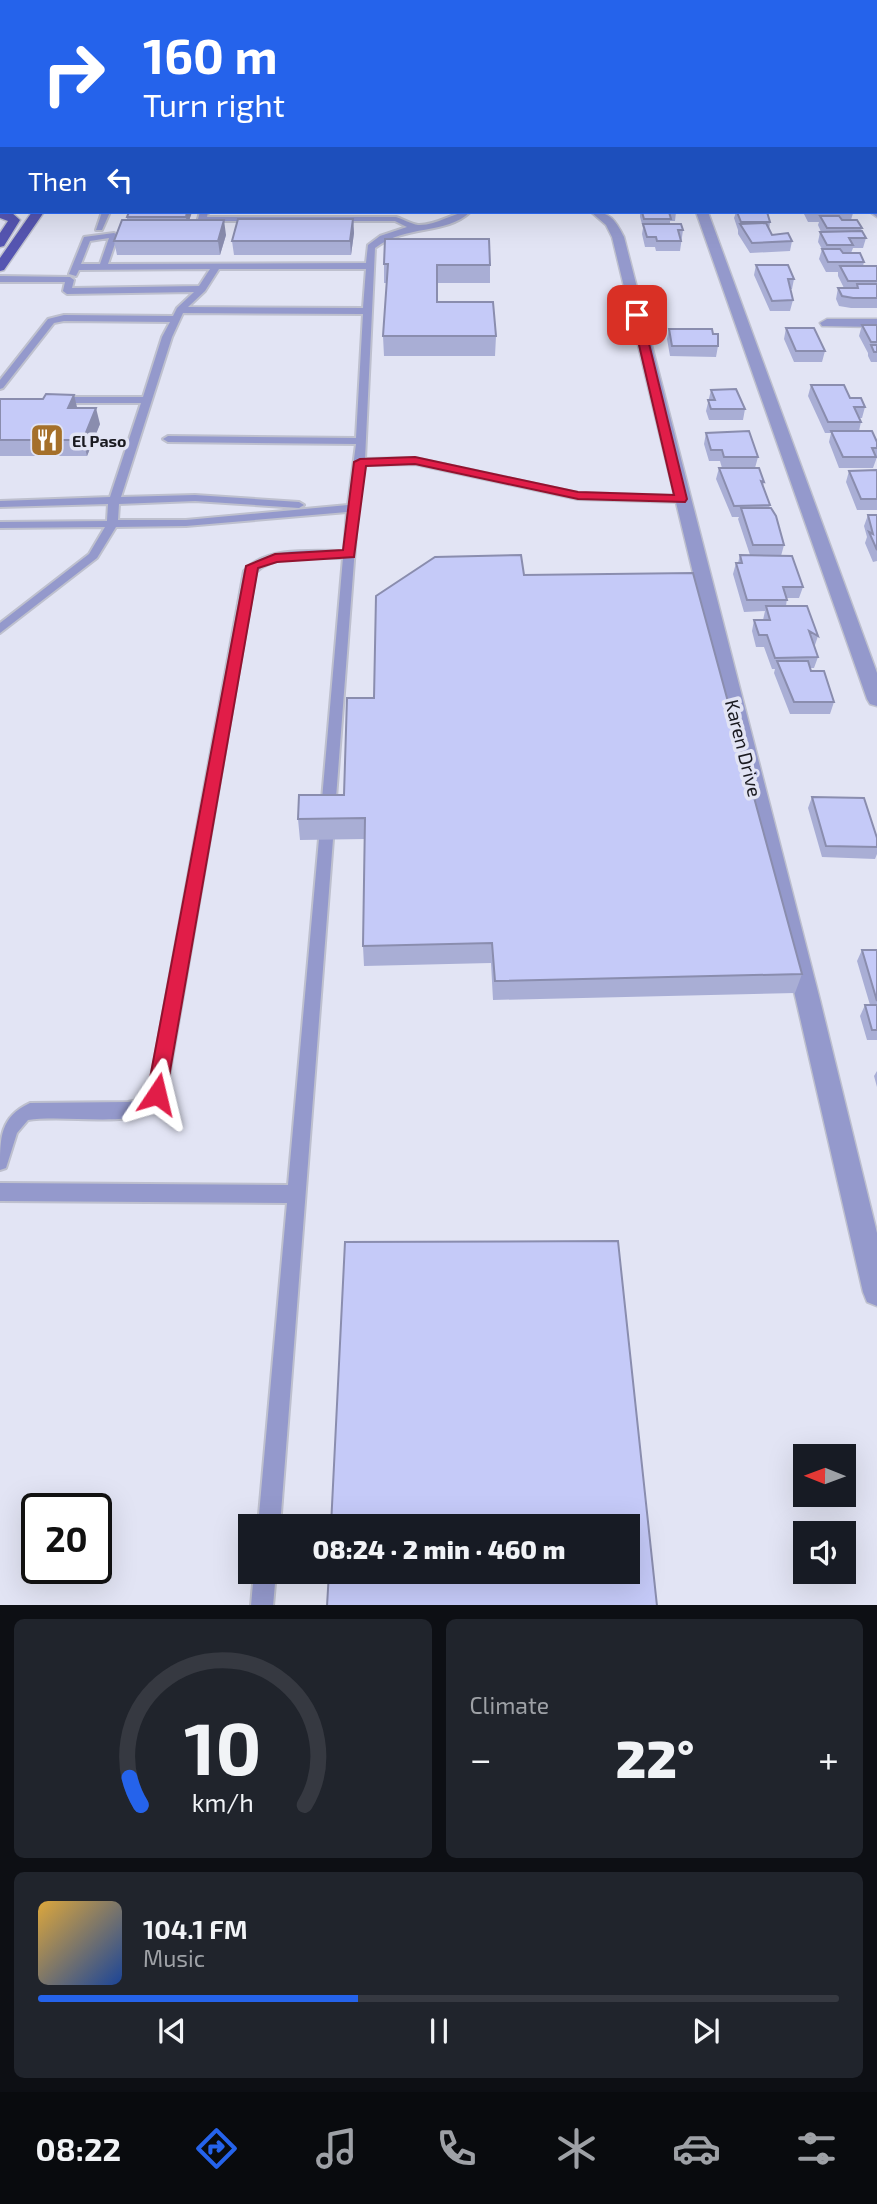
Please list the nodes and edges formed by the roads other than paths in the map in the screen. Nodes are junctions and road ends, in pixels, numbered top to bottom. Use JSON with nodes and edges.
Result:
{"nodes":[{"id":1,"x":0,"y":214,"type":"edge"},
{"id":2,"x":37,"y":214,"type":"edge"},
{"id":3,"x":105,"y":214,"type":"edge"},
{"id":4,"x":203,"y":214,"type":"edge"},
{"id":5,"x":464,"y":214,"type":"edge"},
{"id":6,"x":600,"y":214,"type":"edge"},
{"id":7,"x":703,"y":214,"type":"edge"},
{"id":8,"x":99,"y":228,"type":"dead end"},
{"id":9,"x":416,"y":228,"type":"junction"},
{"id":10,"x":0,"y":243,"type":"edge"},
{"id":11,"x":370,"y":266,"type":"junction"},
{"id":12,"x":0,"y":267,"type":"edge"},
{"id":13,"x":75,"y":267,"type":"junction"},
{"id":14,"x":216,"y":267,"type":"junction"},
{"id":15,"x":103,"y":268,"type":"junction"},
{"id":16,"x":0,"y":279,"type":"edge"},
{"id":17,"x":70,"y":280,"type":"junction"},
{"id":18,"x":202,"y":289,"type":"junction"},
{"id":19,"x":368,"y":311,"type":"junction"},
{"id":20,"x":178,"y":314,"type":"junction"},
{"id":21,"x":827,"y":323,"type":"dead end"},
{"id":22,"x":877,"y":323,"type":"edge"},
{"id":23,"x":0,"y":386,"type":"edge"},
{"id":24,"x":40,"y":400,"type":"edge"},
{"id":25,"x":147,"y":400,"type":"junction"},
{"id":26,"x":168,"y":439,"type":"dead end"},
{"id":27,"x":362,"y":440,"type":"junction"},
{"id":28,"x":360,"y":462,"type":"junction"},
{"id":29,"x":681,"y":499,"type":"junction"},
{"id":30,"x":114,"y":501,"type":"junction"},
{"id":31,"x":0,"y":504,"type":"edge"},
{"id":32,"x":353,"y":509,"type":"junction"},
{"id":33,"x":112,"y":524,"type":"junction"},
{"id":34,"x":0,"y":525,"type":"edge"},
{"id":35,"x":349,"y":554,"type":"junction"},
{"id":36,"x":0,"y":629,"type":"edge"},
{"id":37,"x":877,"y":699,"type":"edge"},
{"id":38,"x":327,"y":816,"type":"edge"},
{"id":39,"x":326,"y":839,"type":"edge"},
{"id":40,"x":0,"y":1162,"type":"edge"},
{"id":41,"x":0,"y":1192,"type":"edge"},
{"id":42,"x":298,"y":1194,"type":"junction"},
{"id":43,"x":877,"y":1292,"type":"edge"},
{"id":44,"x":270,"y":1514,"type":"edge"},
{"id":45,"x":264,"y":1584,"type":"edge"},
{"id":46,"x":262,"y":1605,"type":"edge"}],
"edges":[{"from":1,"to":10,"type":"main road"},
{"from":2,"to":12,"type":"main road"},
{"from":3,"to":8,"type":"lane"},
{"from":4,"to":9,"type":"lane"},
{"from":5,"to":9,"type":"lane"},
{"from":6,"to":29,"type":"street","name":"Karen Drive"},
{"from":7,"to":37,"type":"street"},
{"from":9,"to":11,"type":"lane"},
{"from":11,"to":14,"type":"lane"},
{"from":11,"to":19,"type":"lane"},
{"from":13,"to":15,"type":"lane"},
{"from":13,"to":15,"type":"lane"},
{"from":13,"to":17,"type":"lane"},
{"from":14,"to":15,"type":"lane"},
{"from":14,"to":18,"type":"lane"},
{"from":16,"to":17,"type":"lane"},
{"from":17,"to":18,"type":"lane"},
{"from":18,"to":20,"type":"lane"},
{"from":19,"to":20,"type":"lane"},
{"from":19,"to":27,"type":"lane"},
{"from":20,"to":23,"type":"lane"},
{"from":20,"to":25,"type":"lane"},
{"from":21,"to":22,"type":"street"},
{"from":24,"to":25,"type":"lane"},
{"from":25,"to":30,"type":"lane"},
{"from":26,"to":27,"type":"lane"},
{"from":27,"to":28,"type":"lane"},
{"from":28,"to":29,"type":"lane"},
{"from":28,"to":32,"type":"lane"},
{"from":29,"to":43,"type":"street","name":"Karen Drive"},
{"from":30,"to":31,"type":"lane"},
{"from":30,"to":32,"type":"lane"},
{"from":30,"to":33,"type":"lane"},
{"from":32,"to":33,"type":"lane"},
{"from":32,"to":35,"type":"lane"},
{"from":33,"to":34,"type":"lane"},
{"from":33,"to":36,"type":"lane"},
{"from":35,"to":38,"type":"lane"},
{"from":35,"to":40,"type":"lane"},
{"from":39,"to":42,"type":"lane"},
{"from":41,"to":42,"type":"lane"},
{"from":42,"to":44,"type":"lane"},
{"from":45,"to":46,"type":"lane"}]}
